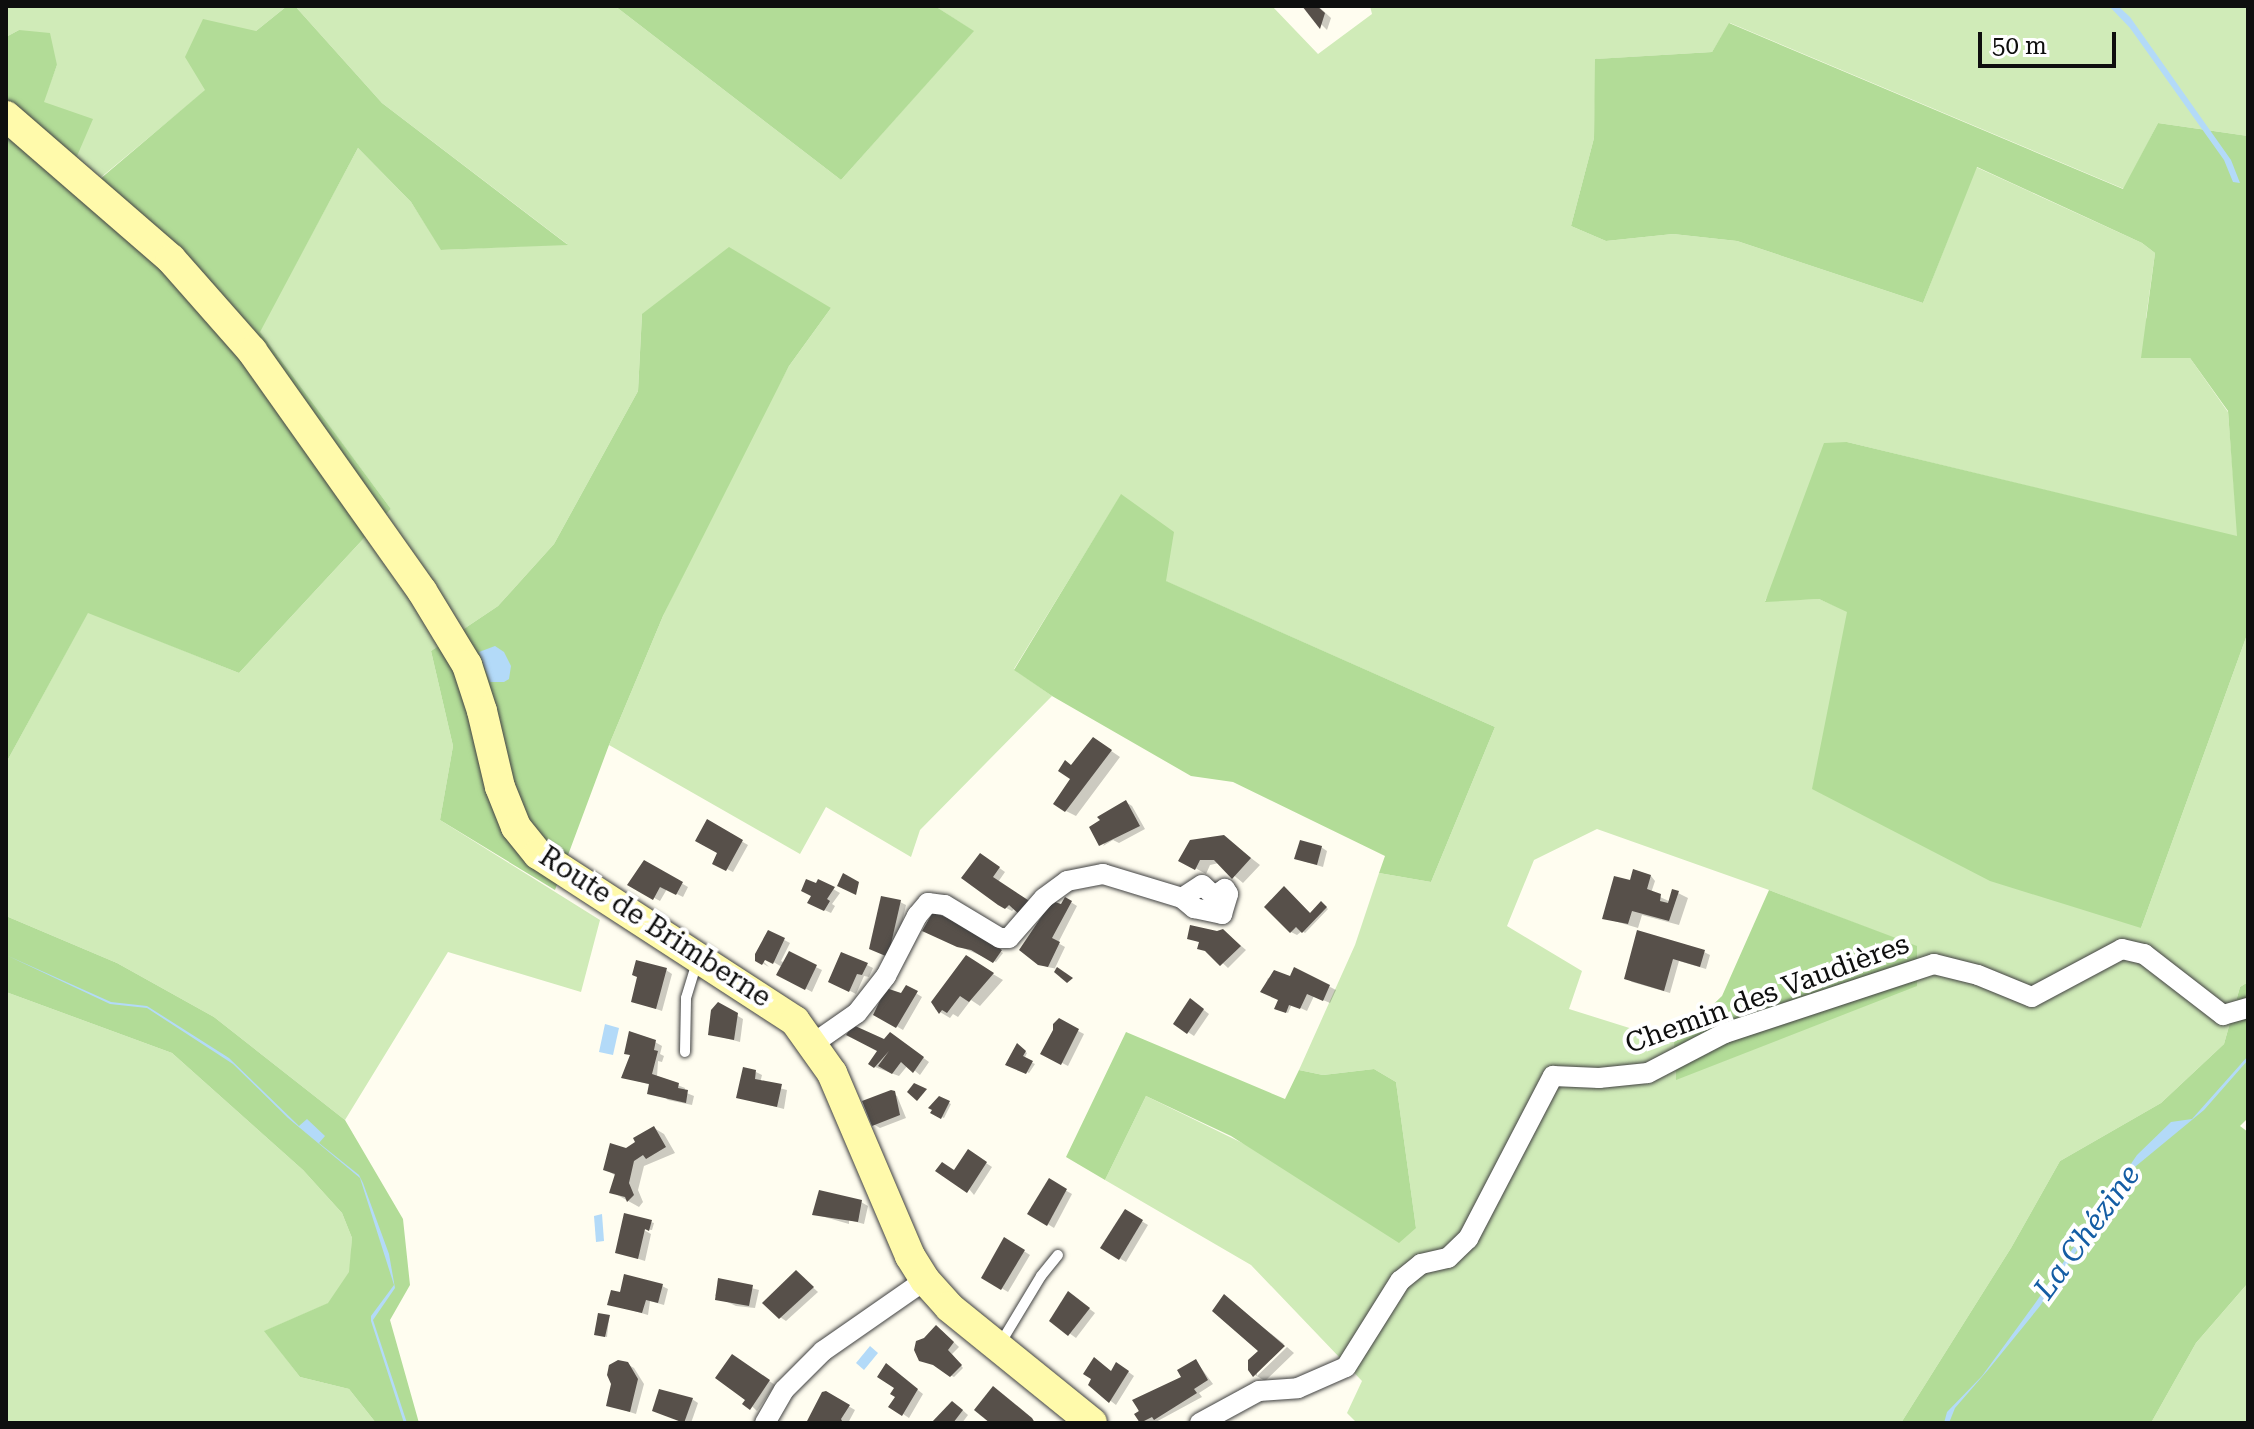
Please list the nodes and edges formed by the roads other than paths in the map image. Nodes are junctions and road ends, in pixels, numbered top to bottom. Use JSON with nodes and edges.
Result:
{"nodes":[{"id":1,"x":6,"y":116,"type":"edge"},
{"id":2,"x":1182,"y":898,"type":"dead end"},
{"id":3,"x":698,"y":960,"type":"junction"},
{"id":4,"x":2248,"y":1008,"type":"edge"},
{"id":5,"x":814,"y":1043,"type":"junction"},
{"id":6,"x":685,"y":1052,"type":"dead end"},
{"id":7,"x":1058,"y":1255,"type":"dead end"},
{"id":8,"x":925,"y":1280,"type":"junction"},
{"id":9,"x":998,"y":1347,"type":"junction"},
{"id":10,"x":765,"y":1423,"type":"edge"},
{"id":11,"x":1092,"y":1423,"type":"edge"},
{"id":12,"x":1200,"y":1423,"type":"edge"}],
"edges":[{"from":1,"to":3,"type":"street","name":"Route de Brimberne"},
{"from":2,"to":5,"type":"street"},
{"from":3,"to":5,"type":"street","name":"Route de Brimberne"},
{"from":3,"to":6,"type":"lane"},
{"from":4,"to":12,"type":"street","name":"Chemin des Vaudières"},
{"from":5,"to":8,"type":"street","name":"Route de Brimberne"},
{"from":7,"to":9,"type":"lane"},
{"from":8,"to":9,"type":"street","name":"Route de Brimberne"},
{"from":8,"to":10,"type":"street"},
{"from":9,"to":11,"type":"street","name":"Route de Brimberne"}]}
